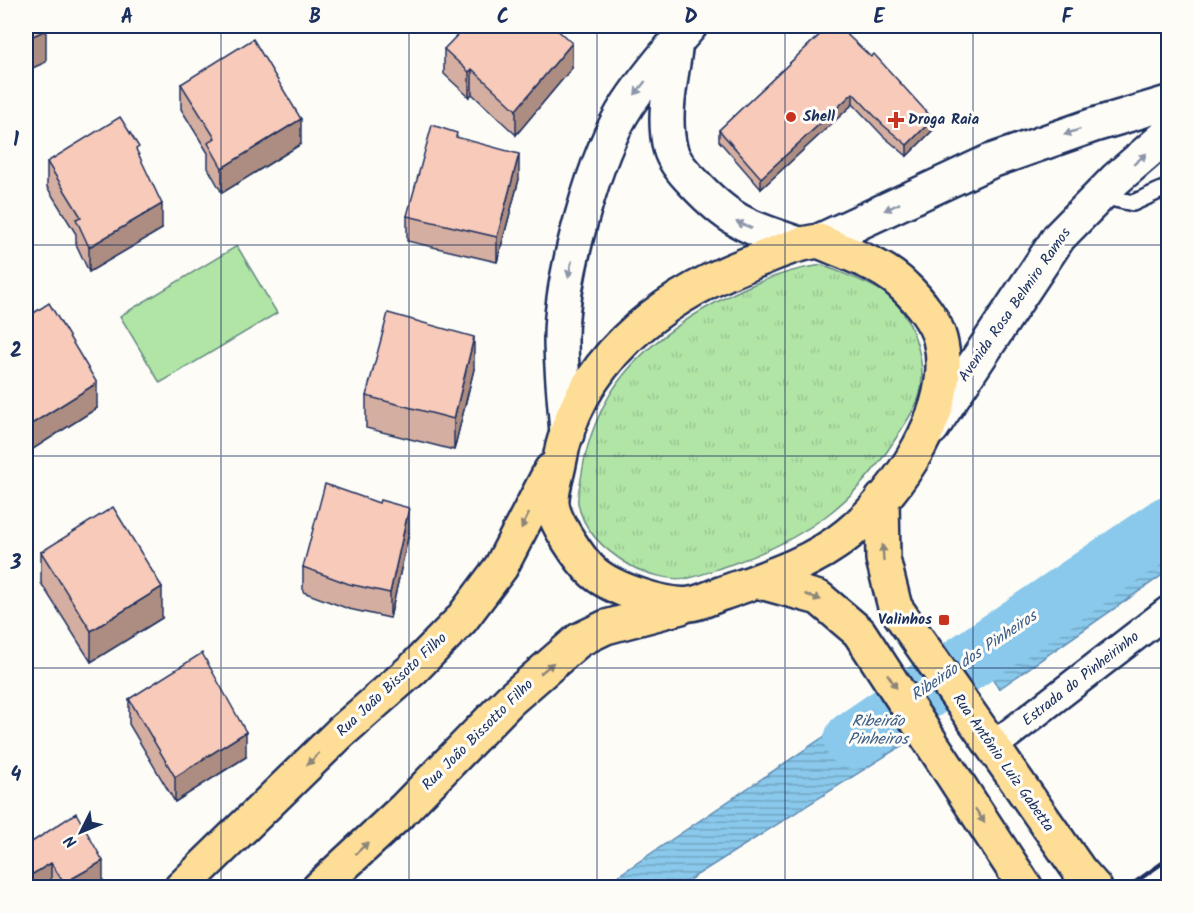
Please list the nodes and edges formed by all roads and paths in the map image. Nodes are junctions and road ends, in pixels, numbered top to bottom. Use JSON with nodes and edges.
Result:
{"nodes":[{"id":1,"x":683,"y":34,"type":"edge"},
{"id":2,"x":1168,"y":103,"type":"edge"},
{"id":3,"x":1168,"y":134,"type":"edge"},
{"id":4,"x":1168,"y":187,"type":"edge"},
{"id":5,"x":1099,"y":196,"type":"junction"},
{"id":6,"x":809,"y":243,"type":"junction"},
{"id":7,"x":926,"y":437,"type":"junction"},
{"id":8,"x":564,"y":442,"type":"junction"},
{"id":9,"x":882,"y":499,"type":"junction"},
{"id":10,"x":757,"y":581,"type":"junction"},
{"id":11,"x":689,"y":604,"type":"junction"},
{"id":12,"x":1168,"y":611,"type":"edge"},
{"id":13,"x":988,"y":741,"type":"junction"},
{"id":14,"x":181,"y":888,"type":"edge"},
{"id":15,"x":320,"y":888,"type":"edge"},
{"id":16,"x":1026,"y":888,"type":"edge"},
{"id":17,"x":1095,"y":888,"type":"edge"}],
"edges":[{"from":6,"to":1,"type":"main road","name":"Rua João Bissoto Filho","one_way":true},
{"from":1,"to":8,"type":"main road","name":"Rua João Bissoto Filho","one_way":true},
{"from":2,"to":6,"type":"main road","one_way":true},
{"from":5,"to":3,"type":"main road","name":"Avenida Rosa Belmiro Ramos","one_way":true},
{"from":4,"to":5,"type":"lane"},
{"from":5,"to":7,"type":"main road","name":"Avenida Rosa Belmiro Ramos"},
{"from":6,"to":7,"type":"main road","name":"Rua João Bissoto Filho"},
{"from":6,"to":8,"type":"main road","name":"Rua João Bissoto Filho"},
{"from":7,"to":9,"type":"main road","name":"Rua João Bissoto Filho"},
{"from":8,"to":11,"type":"main road","name":"Rua João Bissoto Filho"},
{"from":8,"to":14,"type":"main road","name":"Rua João Bissoto Filho","one_way":true},
{"from":9,"to":10,"type":"main road","name":"Rua João Bissoto Filho"},
{"from":13,"to":9,"type":"main road","name":"Rua Antônio Luiz Gabetta","one_way":true},
{"from":10,"to":11,"type":"main road","name":"Rua João Bissoto Filho"},
{"from":10,"to":16,"type":"main road","one_way":true},
{"from":15,"to":11,"type":"main road","name":"Rua João Bissotto Filho","one_way":true},
{"from":12,"to":13,"type":"street","name":"Estrada do Pinheirinho"},
{"from":13,"to":17,"type":"main road","name":"Rua Antônio Luiz Gabetta"}]}
